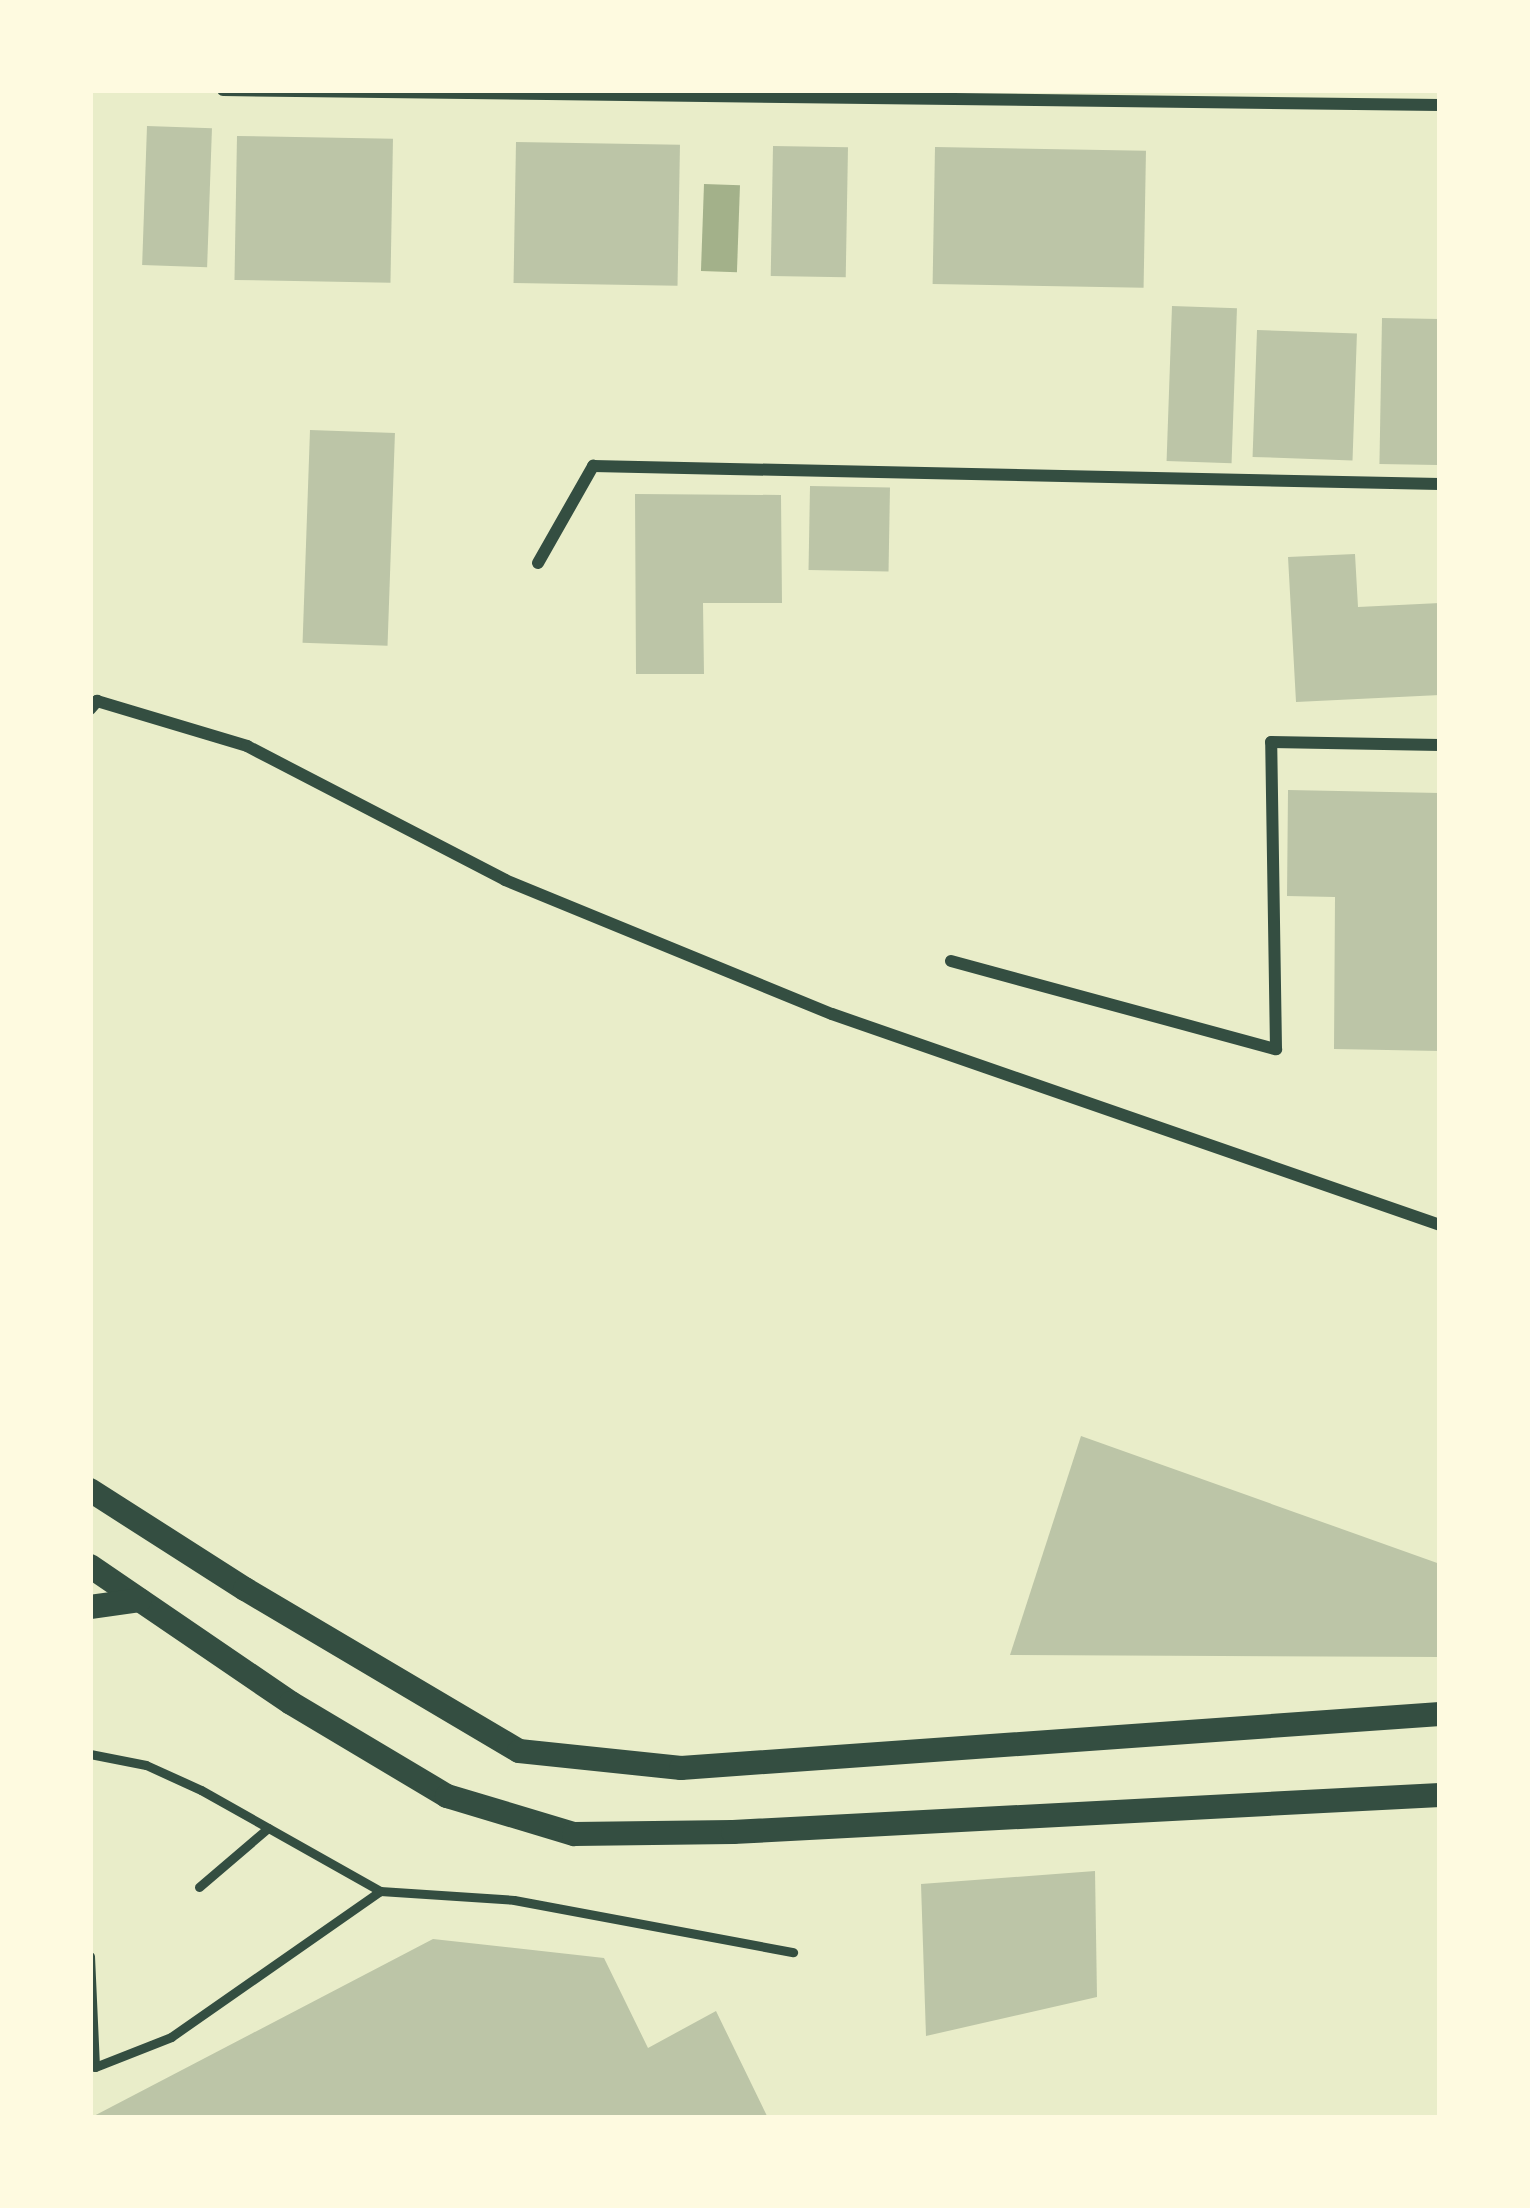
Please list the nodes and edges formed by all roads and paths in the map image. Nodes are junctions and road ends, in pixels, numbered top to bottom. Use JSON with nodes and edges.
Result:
{"nodes":[{"id":1,"x":223,"y":90,"type":"edge"},
{"id":2,"x":1440,"y":105,"type":"edge"},
{"id":3,"x":1440,"y":484,"type":"edge"},
{"id":4,"x":538,"y":563,"type":"dead end"},
{"id":5,"x":90,"y":709,"type":"edge"},
{"id":6,"x":1440,"y":745,"type":"edge"},
{"id":7,"x":951,"y":961,"type":"dead end"},
{"id":8,"x":1440,"y":1225,"type":"edge"},
{"id":9,"x":90,"y":1490,"type":"edge"},
{"id":10,"x":90,"y":1566,"type":"edge"},
{"id":11,"x":140,"y":1600,"type":"junction"},
{"id":12,"x":90,"y":1607,"type":"edge"},
{"id":13,"x":1440,"y":1714,"type":"edge"},
{"id":14,"x":90,"y":1754,"type":"edge"},
{"id":15,"x":1440,"y":1795,"type":"edge"},
{"id":16,"x":268,"y":1828,"type":"junction"},
{"id":17,"x":200,"y":1887,"type":"dead end"},
{"id":18,"x":380,"y":1891,"type":"junction"},
{"id":19,"x":793,"y":1952,"type":"dead end"},
{"id":20,"x":90,"y":1956,"type":"edge"}],
"edges":[{"from":1,"to":2,"type":"street"},
{"from":3,"to":4,"type":"street"},
{"from":5,"to":8,"type":"street"},
{"from":6,"to":7,"type":"street"},
{"from":9,"to":13,"type":"main road"},
{"from":10,"to":11,"type":"main road"},
{"from":11,"to":12,"type":"main road"},
{"from":11,"to":15,"type":"main road"},
{"from":14,"to":16,"type":"lane"},
{"from":16,"to":17,"type":"lane"},
{"from":16,"to":18,"type":"lane"},
{"from":18,"to":19,"type":"lane"},
{"from":18,"to":20,"type":"lane"}]}
